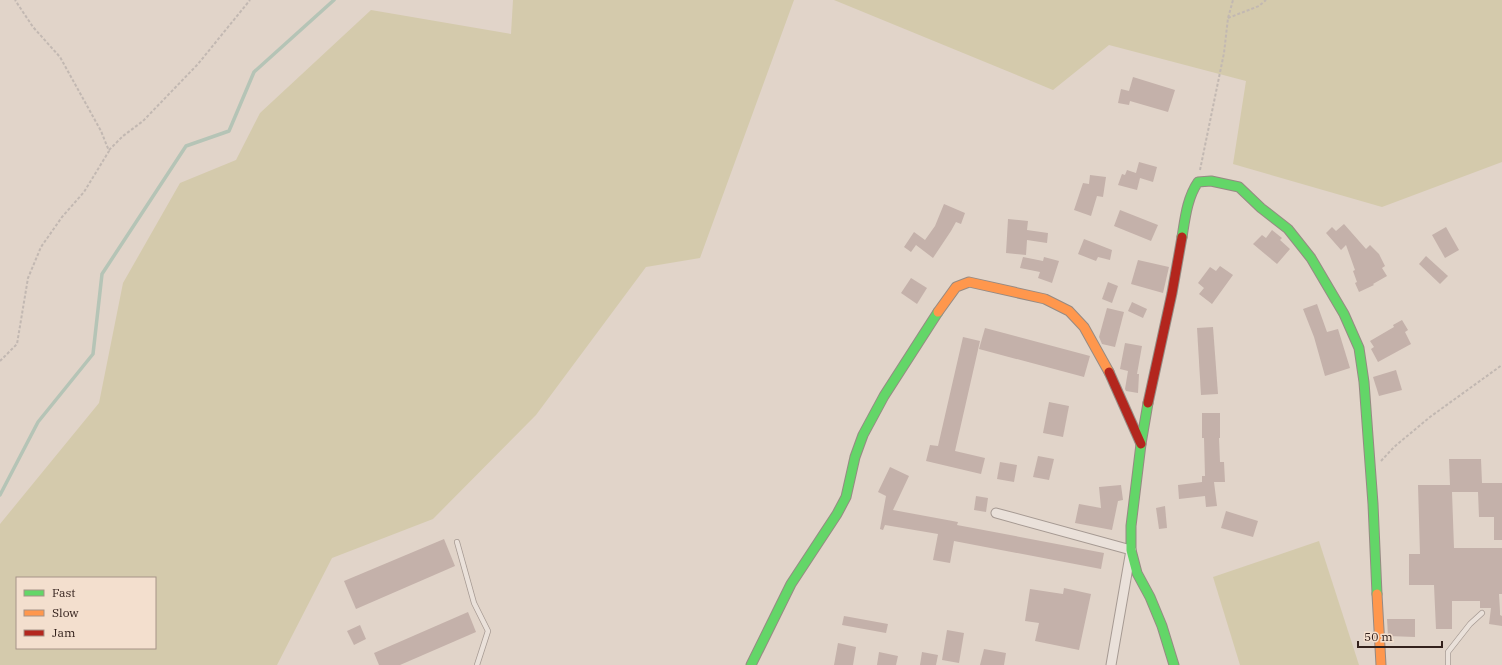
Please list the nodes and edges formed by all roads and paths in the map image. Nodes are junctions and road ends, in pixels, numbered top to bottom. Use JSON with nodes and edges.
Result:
{"nodes":[{"id":1,"x":15,"y":0,"type":"edge"},
{"id":2,"x":250,"y":0,"type":"edge"},
{"id":3,"x":1233,"y":0,"type":"edge"},
{"id":4,"x":1266,"y":0,"type":"edge"},
{"id":5,"x":1228,"y":18,"type":"junction"},
{"id":6,"x":108,"y":151,"type":"junction"},
{"id":7,"x":1198,"y":182,"type":"junction"},
{"id":8,"x":0,"y":361,"type":"edge"},
{"id":9,"x":1502,"y":365,"type":"edge"},
{"id":10,"x":1141,"y":444,"type":"junction"},
{"id":11,"x":1371,"y":472,"type":"junction"},
{"id":12,"x":996,"y":513,"type":"dead end"},
{"id":13,"x":457,"y":542,"type":"dead end"},
{"id":14,"x":1130,"y":550,"type":"junction"},
{"id":15,"x":1482,"y":613,"type":"dead end"},
{"id":16,"x":477,"y":665,"type":"edge"},
{"id":17,"x":751,"y":665,"type":"edge"},
{"id":18,"x":1112,"y":665,"type":"edge"},
{"id":19,"x":1174,"y":665,"type":"edge"},
{"id":20,"x":1381,"y":665,"type":"edge"},
{"id":21,"x":1448,"y":665,"type":"edge"}],
"edges":[{"from":1,"to":6,"type":"path"},
{"from":2,"to":6,"type":"path"},
{"from":3,"to":5,"type":"path"},
{"from":4,"to":5,"type":"path"},
{"from":5,"to":7,"type":"path"},
{"from":6,"to":8,"type":"path"},
{"from":7,"to":10,"type":"street"},
{"from":7,"to":11,"type":"street"},
{"from":9,"to":11,"type":"path"},
{"from":10,"to":14,"type":"street"},
{"from":10,"to":17,"type":"street"},
{"from":11,"to":20,"type":"street"},
{"from":12,"to":14,"type":"street"},
{"from":13,"to":16,"type":"lane"},
{"from":14,"to":18,"type":"street"},
{"from":14,"to":19,"type":"street"},
{"from":15,"to":21,"type":"lane"}]}
